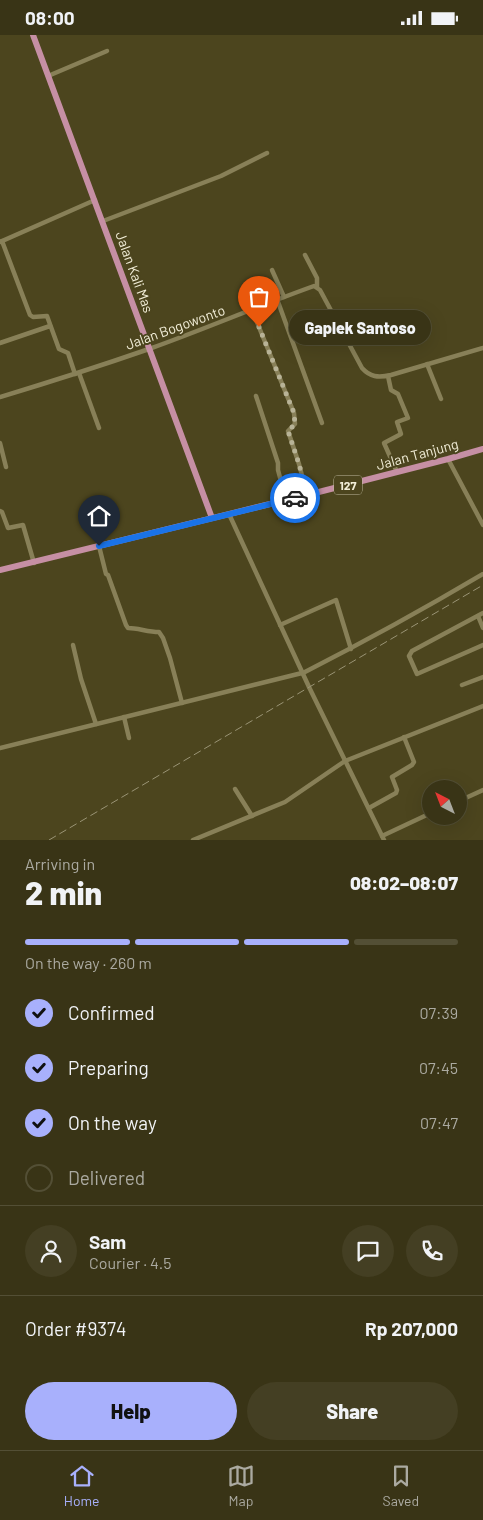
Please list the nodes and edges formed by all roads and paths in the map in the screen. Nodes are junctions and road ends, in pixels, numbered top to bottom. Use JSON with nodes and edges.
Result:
{"nodes":[{"id":1,"x":33,"y":35,"type":"edge"},
{"id":2,"x":106,"y":51,"type":"dead end"},
{"id":3,"x":48,"y":76,"type":"junction"},
{"id":4,"x":267,"y":153,"type":"dead end"},
{"id":5,"x":95,"y":200,"type":"junction"},
{"id":6,"x":103,"y":221,"type":"junction"},
{"id":7,"x":1,"y":242,"type":"edge"},
{"id":8,"x":305,"y":255,"type":"dead end"},
{"id":9,"x":272,"y":270,"type":"dead end"},
{"id":10,"x":317,"y":287,"type":"junction"},
{"id":11,"x":284,"y":297,"type":"junction"},
{"id":12,"x":277,"y":299,"type":"junction"},
{"id":13,"x":252,"y":310,"type":"junction"},
{"id":14,"x":50,"y":326,"type":"junction"},
{"id":15,"x":0,"y":343,"type":"edge"},
{"id":16,"x":483,"y":348,"type":"edge"},
{"id":17,"x":150,"y":349,"type":"junction"},
{"id":18,"x":428,"y":364,"type":"junction"},
{"id":19,"x":77,"y":373,"type":"junction"},
{"id":20,"x":388,"y":376,"type":"junction"},
{"id":21,"x":256,"y":396,"type":"dead end"},
{"id":22,"x":0,"y":397,"type":"edge"},
{"id":23,"x":441,"y":399,"type":"dead end"},
{"id":24,"x":322,"y":423,"type":"dead end"},
{"id":25,"x":99,"y":428,"type":"dead end"},
{"id":26,"x":0,"y":443,"type":"edge"},
{"id":27,"x":483,"y":449,"type":"edge"},
{"id":28,"x":448,"y":459,"type":"junction"},
{"id":29,"x":6,"y":467,"type":"dead end"},
{"id":30,"x":397,"y":472,"type":"junction"},
{"id":31,"x":307,"y":495,"type":"junction"},
{"id":32,"x":286,"y":500,"type":"junction"},
{"id":33,"x":0,"y":511,"type":"edge"},
{"id":34,"x":229,"y":514,"type":"junction"},
{"id":35,"x":212,"y":518,"type":"junction"},
{"id":36,"x":483,"y":525,"type":"edge"},
{"id":37,"x":99,"y":546,"type":"junction"},
{"id":38,"x":34,"y":563,"type":"junction"},
{"id":39,"x":0,"y":570,"type":"edge"},
{"id":40,"x":483,"y":574,"type":"edge"},
{"id":41,"x":483,"y":613,"type":"edge"},
{"id":42,"x":478,"y":616,"type":"junction"},
{"id":43,"x":280,"y":625,"type":"junction"},
{"id":44,"x":483,"y":628,"type":"edge"},
{"id":45,"x":73,"y":645,"type":"dead end"},
{"id":46,"x":483,"y":645,"type":"edge"},
{"id":47,"x":351,"y":649,"type":"junction"},
{"id":48,"x":302,"y":673,"type":"junction"},
{"id":49,"x":483,"y":677,"type":"edge"},
{"id":50,"x":462,"y":685,"type":"dead end"},
{"id":51,"x":182,"y":703,"type":"junction"},
{"id":52,"x":483,"y":706,"type":"edge"},
{"id":53,"x":124,"y":717,"type":"junction"},
{"id":54,"x":96,"y":724,"type":"junction"},
{"id":55,"x":404,"y":737,"type":"junction"},
{"id":56,"x":129,"y":738,"type":"dead end"},
{"id":57,"x":0,"y":748,"type":"edge"},
{"id":58,"x":345,"y":761,"type":"junction"},
{"id":59,"x":235,"y":789,"type":"dead end"},
{"id":60,"x":483,"y":789,"type":"edge"},
{"id":61,"x":468,"y":796,"type":"edge"},
{"id":62,"x":369,"y":808,"type":"junction"},
{"id":63,"x":252,"y":816,"type":"junction"},
{"id":64,"x":422,"y":818,"type":"edge"},
{"id":65,"x":383,"y":838,"type":"edge"},
{"id":66,"x":193,"y":840,"type":"edge"}],
"edges":[{"from":1,"to":3,"type":"main road","name":"Jalan Kali Mas"},
{"from":2,"to":3,"type":"street"},
{"from":3,"to":5,"type":"main road","name":"Jalan Kali Mas"},
{"from":4,"to":6,"type":"street"},
{"from":5,"to":6,"type":"main road","name":"Jalan Kali Mas"},
{"from":5,"to":7,"type":"street"},
{"from":6,"to":17,"type":"main road","name":"Jalan Kali Mas"},
{"from":7,"to":14,"type":"street"},
{"from":8,"to":10,"type":"street"},
{"from":9,"to":11,"type":"street"},
{"from":10,"to":11,"type":"street","name":"Jalan Bogowonto"},
{"from":10,"to":20,"type":"street"},
{"from":11,"to":12,"type":"street","name":"Jalan Bogowonto"},
{"from":12,"to":13,"type":"street","name":"Jalan Bogowonto"},
{"from":12,"to":24,"type":"street"},
{"from":13,"to":17,"type":"street","name":"Jalan Bogowonto"},
{"from":13,"to":31,"type":"street"},
{"from":14,"to":15,"type":"street"},
{"from":14,"to":19,"type":"street"},
{"from":16,"to":18,"type":"street"},
{"from":17,"to":19,"type":"street","name":"Jalan Bogowonto"},
{"from":17,"to":35,"type":"main road","name":"Jalan Kali Mas"},
{"from":18,"to":20,"type":"street"},
{"from":18,"to":23,"type":"street"},
{"from":19,"to":22,"type":"street","name":"Jalan Bogowonto"},
{"from":19,"to":25,"type":"street"},
{"from":20,"to":30,"type":"street"},
{"from":21,"to":32,"type":"street"},
{"from":26,"to":29,"type":"street"},
{"from":27,"to":28,"type":"main road","name":"Jalan Tanjung","number":"127"},
{"from":28,"to":30,"type":"main road","name":"Jalan Tanjung","number":"127"},
{"from":28,"to":36,"type":"street"},
{"from":30,"to":31,"type":"main road","name":"Jalan Tanjung","number":"127"},
{"from":31,"to":32,"type":"main road","name":"Jalan Tanjung","number":"127"},
{"from":32,"to":34,"type":"main road","name":"Jalan Tanjung","number":"127"},
{"from":33,"to":38,"type":"street"},
{"from":34,"to":35,"type":"main road","name":"Jalan Tanjung","number":"127"},
{"from":34,"to":43,"type":"street"},
{"from":35,"to":37,"type":"main road","name":"Jalan Tanjung"},
{"from":37,"to":38,"type":"main road","name":"Jalan Tanjung"},
{"from":37,"to":51,"type":"street"},
{"from":38,"to":39,"type":"main road","name":"Jalan Tanjung"},
{"from":40,"to":47,"type":"street"},
{"from":41,"to":42,"type":"street"},
{"from":42,"to":44,"type":"street"},
{"from":42,"to":46,"type":"street"},
{"from":43,"to":47,"type":"street"},
{"from":43,"to":48,"type":"street"},
{"from":45,"to":54,"type":"street"},
{"from":47,"to":48,"type":"street"},
{"from":48,"to":51,"type":"street"},
{"from":48,"to":58,"type":"street"},
{"from":49,"to":50,"type":"street"},
{"from":51,"to":53,"type":"street"},
{"from":52,"to":55,"type":"street"},
{"from":53,"to":54,"type":"street"},
{"from":53,"to":56,"type":"street"},
{"from":54,"to":57,"type":"street"},
{"from":55,"to":58,"type":"street"},
{"from":55,"to":62,"type":"street"},
{"from":58,"to":62,"type":"street"},
{"from":58,"to":63,"type":"street"},
{"from":59,"to":63,"type":"street"},
{"from":60,"to":61,"type":"street"},
{"from":62,"to":65,"type":"street"},
{"from":63,"to":66,"type":"street"},
{"from":64,"to":65,"type":"street"}]}
